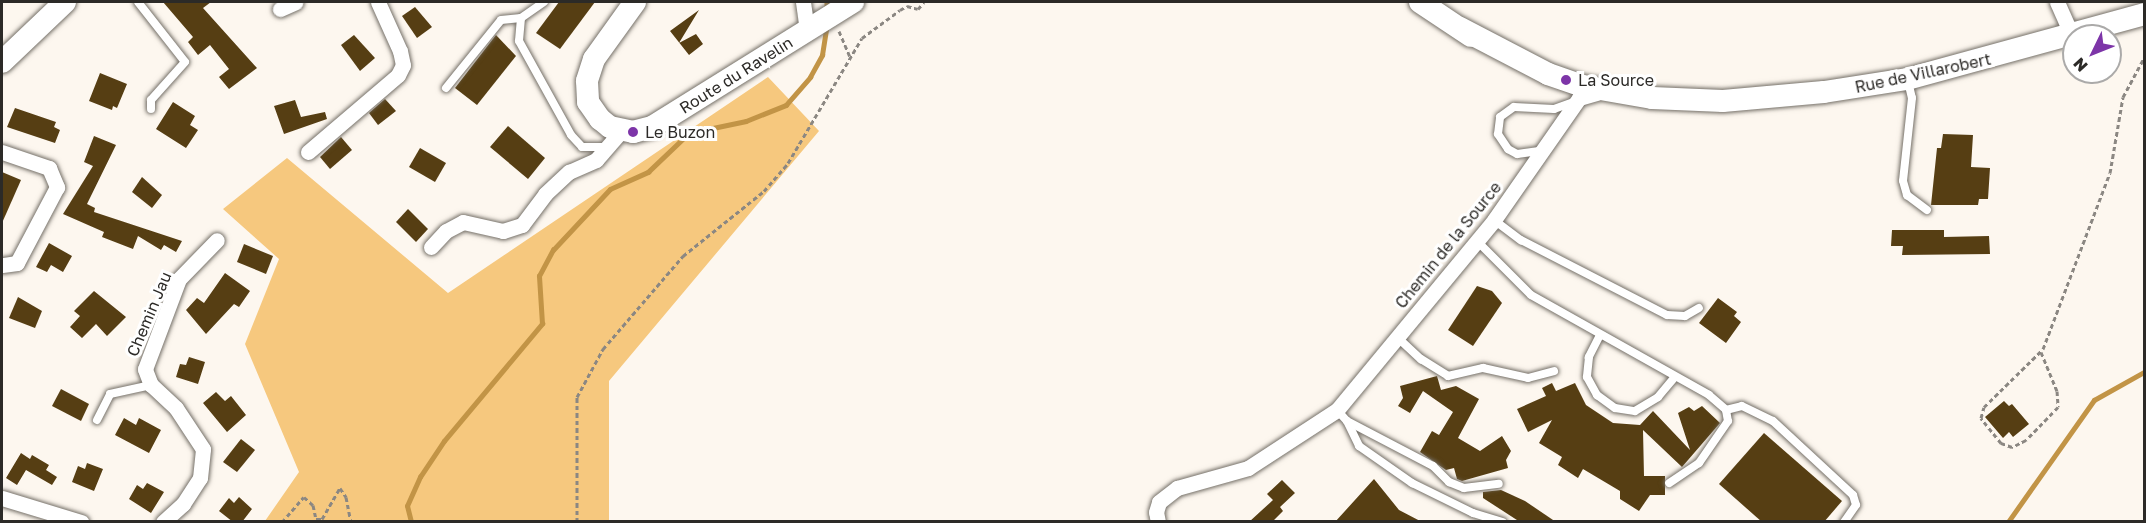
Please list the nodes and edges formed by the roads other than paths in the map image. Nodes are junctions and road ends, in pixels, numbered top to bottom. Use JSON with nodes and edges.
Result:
{"nodes":[{"id":1,"x":65,"y":2,"type":"edge"},
{"id":2,"x":138,"y":2,"type":"edge"},
{"id":3,"x":296,"y":2,"type":"edge"},
{"id":4,"x":378,"y":2,"type":"edge"},
{"id":5,"x":544,"y":2,"type":"edge"},
{"id":6,"x":635,"y":2,"type":"edge"},
{"id":7,"x":803,"y":2,"type":"edge"},
{"id":8,"x":1420,"y":2,"type":"edge"},
{"id":9,"x":2056,"y":2,"type":"edge"},
{"id":10,"x":280,"y":9,"type":"dead end"},
{"id":11,"x":833,"y":14,"type":"edge"},
{"id":12,"x":2145,"y":14,"type":"edge"},
{"id":13,"x":521,"y":18,"type":"junction"},
{"id":14,"x":2066,"y":24,"type":"edge"},
{"id":15,"x":2108,"y":24,"type":"edge"},
{"id":16,"x":1460,"y":28,"type":"junction"},
{"id":17,"x":2062,"y":36,"type":"edge"},
{"id":18,"x":2,"y":62,"type":"edge"},
{"id":19,"x":1908,"y":79,"type":"junction"},
{"id":20,"x":446,"y":88,"type":"dead end"},
{"id":21,"x":1601,"y":91,"type":"junction"},
{"id":22,"x":1579,"y":98,"type":"junction"},
{"id":23,"x":1697,"y":101,"type":"junction"},
{"id":24,"x":151,"y":109,"type":"dead end"},
{"id":25,"x":616,"y":139,"type":"junction"},
{"id":26,"x":1546,"y":149,"type":"junction"},
{"id":27,"x":2,"y":152,"type":"edge"},
{"id":28,"x":308,"y":152,"type":"dead end"},
{"id":29,"x":1928,"y":210,"type":"dead end"},
{"id":30,"x":1494,"y":220,"type":"junction"},
{"id":31,"x":217,"y":240,"type":"dead end"},
{"id":32,"x":1477,"y":241,"type":"junction"},
{"id":33,"x":431,"y":247,"type":"dead end"},
{"id":34,"x":2,"y":265,"type":"edge"},
{"id":35,"x":1699,"y":308,"type":"dead end"},
{"id":36,"x":1600,"y":335,"type":"junction"},
{"id":37,"x":1397,"y":337,"type":"junction"},
{"id":38,"x":1554,"y":371,"type":"dead end"},
{"id":39,"x":1675,"y":377,"type":"junction"},
{"id":40,"x":151,"y":385,"type":"junction"},
{"id":41,"x":1726,"y":410,"type":"junction"},
{"id":42,"x":1342,"y":416,"type":"junction"},
{"id":43,"x":97,"y":420,"type":"dead end"},
{"id":44,"x":1499,"y":483,"type":"dead end"},
{"id":45,"x":1669,"y":483,"type":"dead end"},
{"id":46,"x":2,"y":498,"type":"edge"},
{"id":47,"x":81,"y":522,"type":"edge"},
{"id":48,"x":163,"y":522,"type":"edge"},
{"id":49,"x":1158,"y":522,"type":"edge"},
{"id":50,"x":1503,"y":522,"type":"edge"},
{"id":51,"x":1844,"y":522,"type":"edge"}],
"edges":[{"from":1,"to":18,"type":"main road"},
{"from":2,"to":24,"type":"lane"},
{"from":3,"to":10,"type":"street"},
{"from":4,"to":28,"type":"street"},
{"from":5,"to":13,"type":"lane"},
{"from":6,"to":25,"type":"main road"},
{"from":7,"to":11,"type":"street"},
{"from":8,"to":16,"type":"main road","name":"Rue de Villarobert"},
{"from":9,"to":14,"type":"street"},
{"from":11,"to":25,"type":"main road","name":"Route du Ravelin"},
{"from":12,"to":15,"type":"main road","name":"Rue de Villarobert"},
{"from":13,"to":20,"type":"lane"},
{"from":13,"to":25,"type":"lane"},
{"from":16,"to":21,"type":"main road","name":"Rue de Villarobert"},
{"from":16,"to":22,"type":"main road","name":"Rue de Villarobert"},
{"from":17,"to":19,"type":"main road","name":"Rue de Villarobert"},
{"from":19,"to":23,"type":"main road","name":"Rue de Villarobert"},
{"from":19,"to":29,"type":"lane"},
{"from":21,"to":22,"type":"street"},
{"from":21,"to":23,"type":"main road","name":"Rue de Villarobert"},
{"from":22,"to":23,"type":"main road","name":"Rue de Villarobert"},
{"from":22,"to":26,"type":"street","name":"Chemin de la Source"},
{"from":22,"to":26,"type":"lane"},
{"from":25,"to":33,"type":"street"},
{"from":26,"to":30,"type":"street","name":"Chemin de la Source"},
{"from":27,"to":34,"type":"street"},
{"from":30,"to":32,"type":"street","name":"Chemin de la Source"},
{"from":30,"to":35,"type":"lane"},
{"from":31,"to":40,"type":"street","name":"Chemin Jau"},
{"from":32,"to":36,"type":"lane"},
{"from":32,"to":37,"type":"street","name":"Chemin de la Source"},
{"from":36,"to":39,"type":"lane"},
{"from":36,"to":39,"type":"lane"},
{"from":37,"to":38,"type":"lane"},
{"from":37,"to":42,"type":"street","name":"Chemin de la Source"},
{"from":39,"to":41,"type":"lane"},
{"from":40,"to":43,"type":"lane"},
{"from":40,"to":48,"type":"street"},
{"from":41,"to":45,"type":"lane"},
{"from":41,"to":51,"type":"lane"},
{"from":42,"to":44,"type":"lane"},
{"from":42,"to":49,"type":"street","name":"Chemin de la Source"},
{"from":42,"to":50,"type":"lane"},
{"from":46,"to":47,"type":"street"}]}
